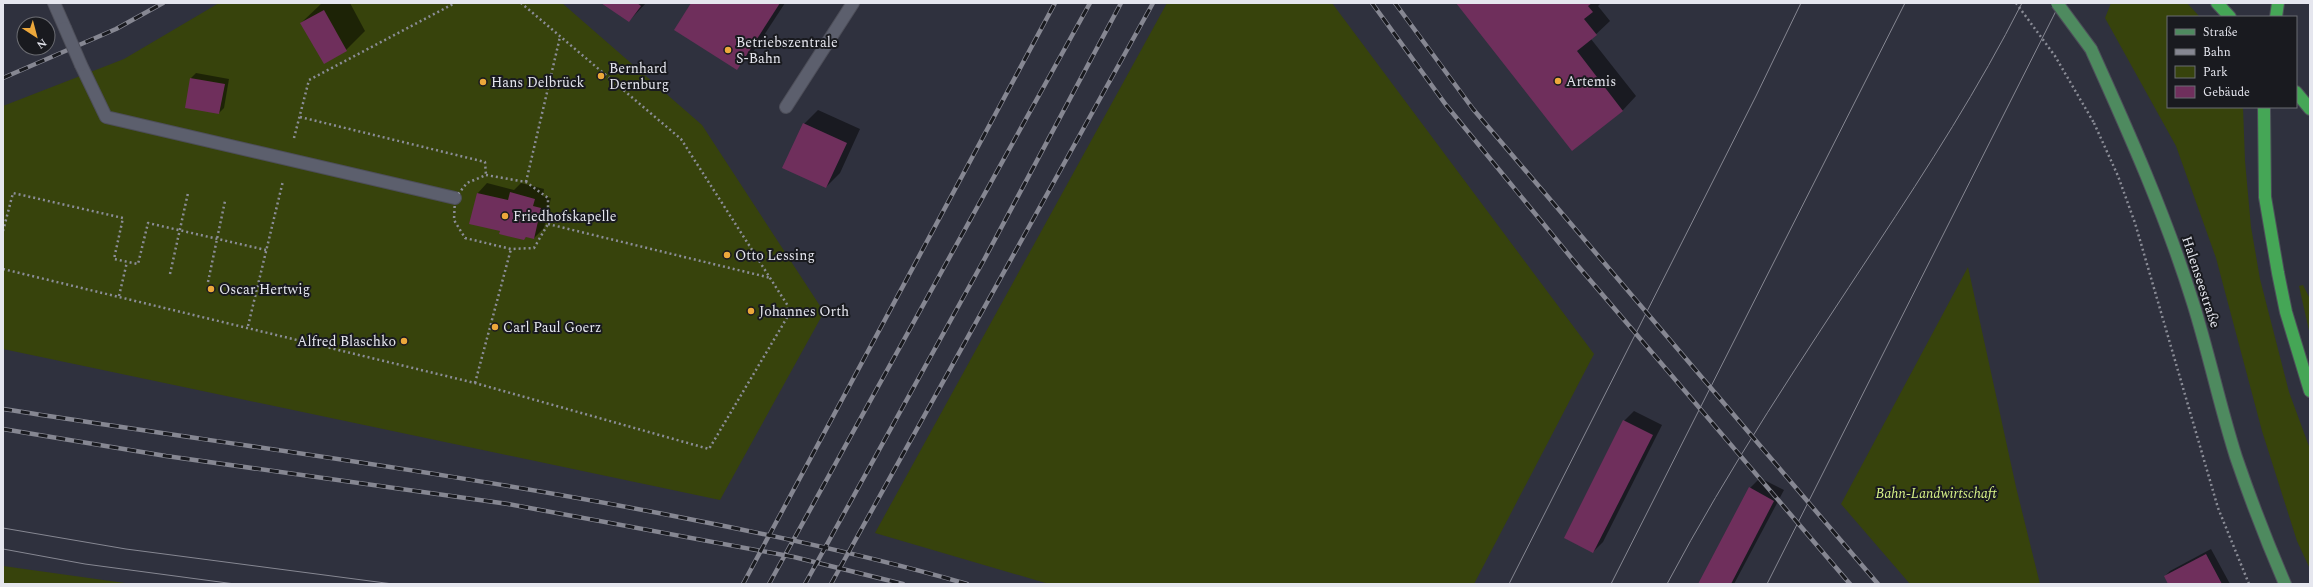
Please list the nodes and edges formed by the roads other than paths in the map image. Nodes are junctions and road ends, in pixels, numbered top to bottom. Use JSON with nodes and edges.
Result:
{"nodes":[{"id":1,"x":54,"y":3,"type":"edge"},
{"id":2,"x":853,"y":3,"type":"edge"},
{"id":3,"x":2057,"y":3,"type":"edge"},
{"id":4,"x":2218,"y":3,"type":"edge"},
{"id":5,"x":2278,"y":3,"type":"edge"},
{"id":6,"x":2229,"y":16,"type":"edge"},
{"id":7,"x":2276,"y":16,"type":"edge"},
{"id":8,"x":2297,"y":93,"type":"edge"},
{"id":9,"x":786,"y":107,"type":"dead end"},
{"id":10,"x":2264,"y":108,"type":"edge"},
{"id":11,"x":2310,"y":109,"type":"edge"},
{"id":12,"x":455,"y":198,"type":"road end"},
{"id":13,"x":2310,"y":391,"type":"edge"},
{"id":14,"x":2285,"y":584,"type":"edge"}],
"edges":[{"from":1,"to":12,"type":"lane","bridge":true},
{"from":2,"to":9,"type":"lane"},
{"from":3,"to":14,"type":"main road","name":"Halenseestraße","bridge":true},
{"from":4,"to":6,"type":"highway"},
{"from":5,"to":7,"type":"highway"},
{"from":8,"to":11,"type":"highway"},
{"from":10,"to":13,"type":"highway"}]}
